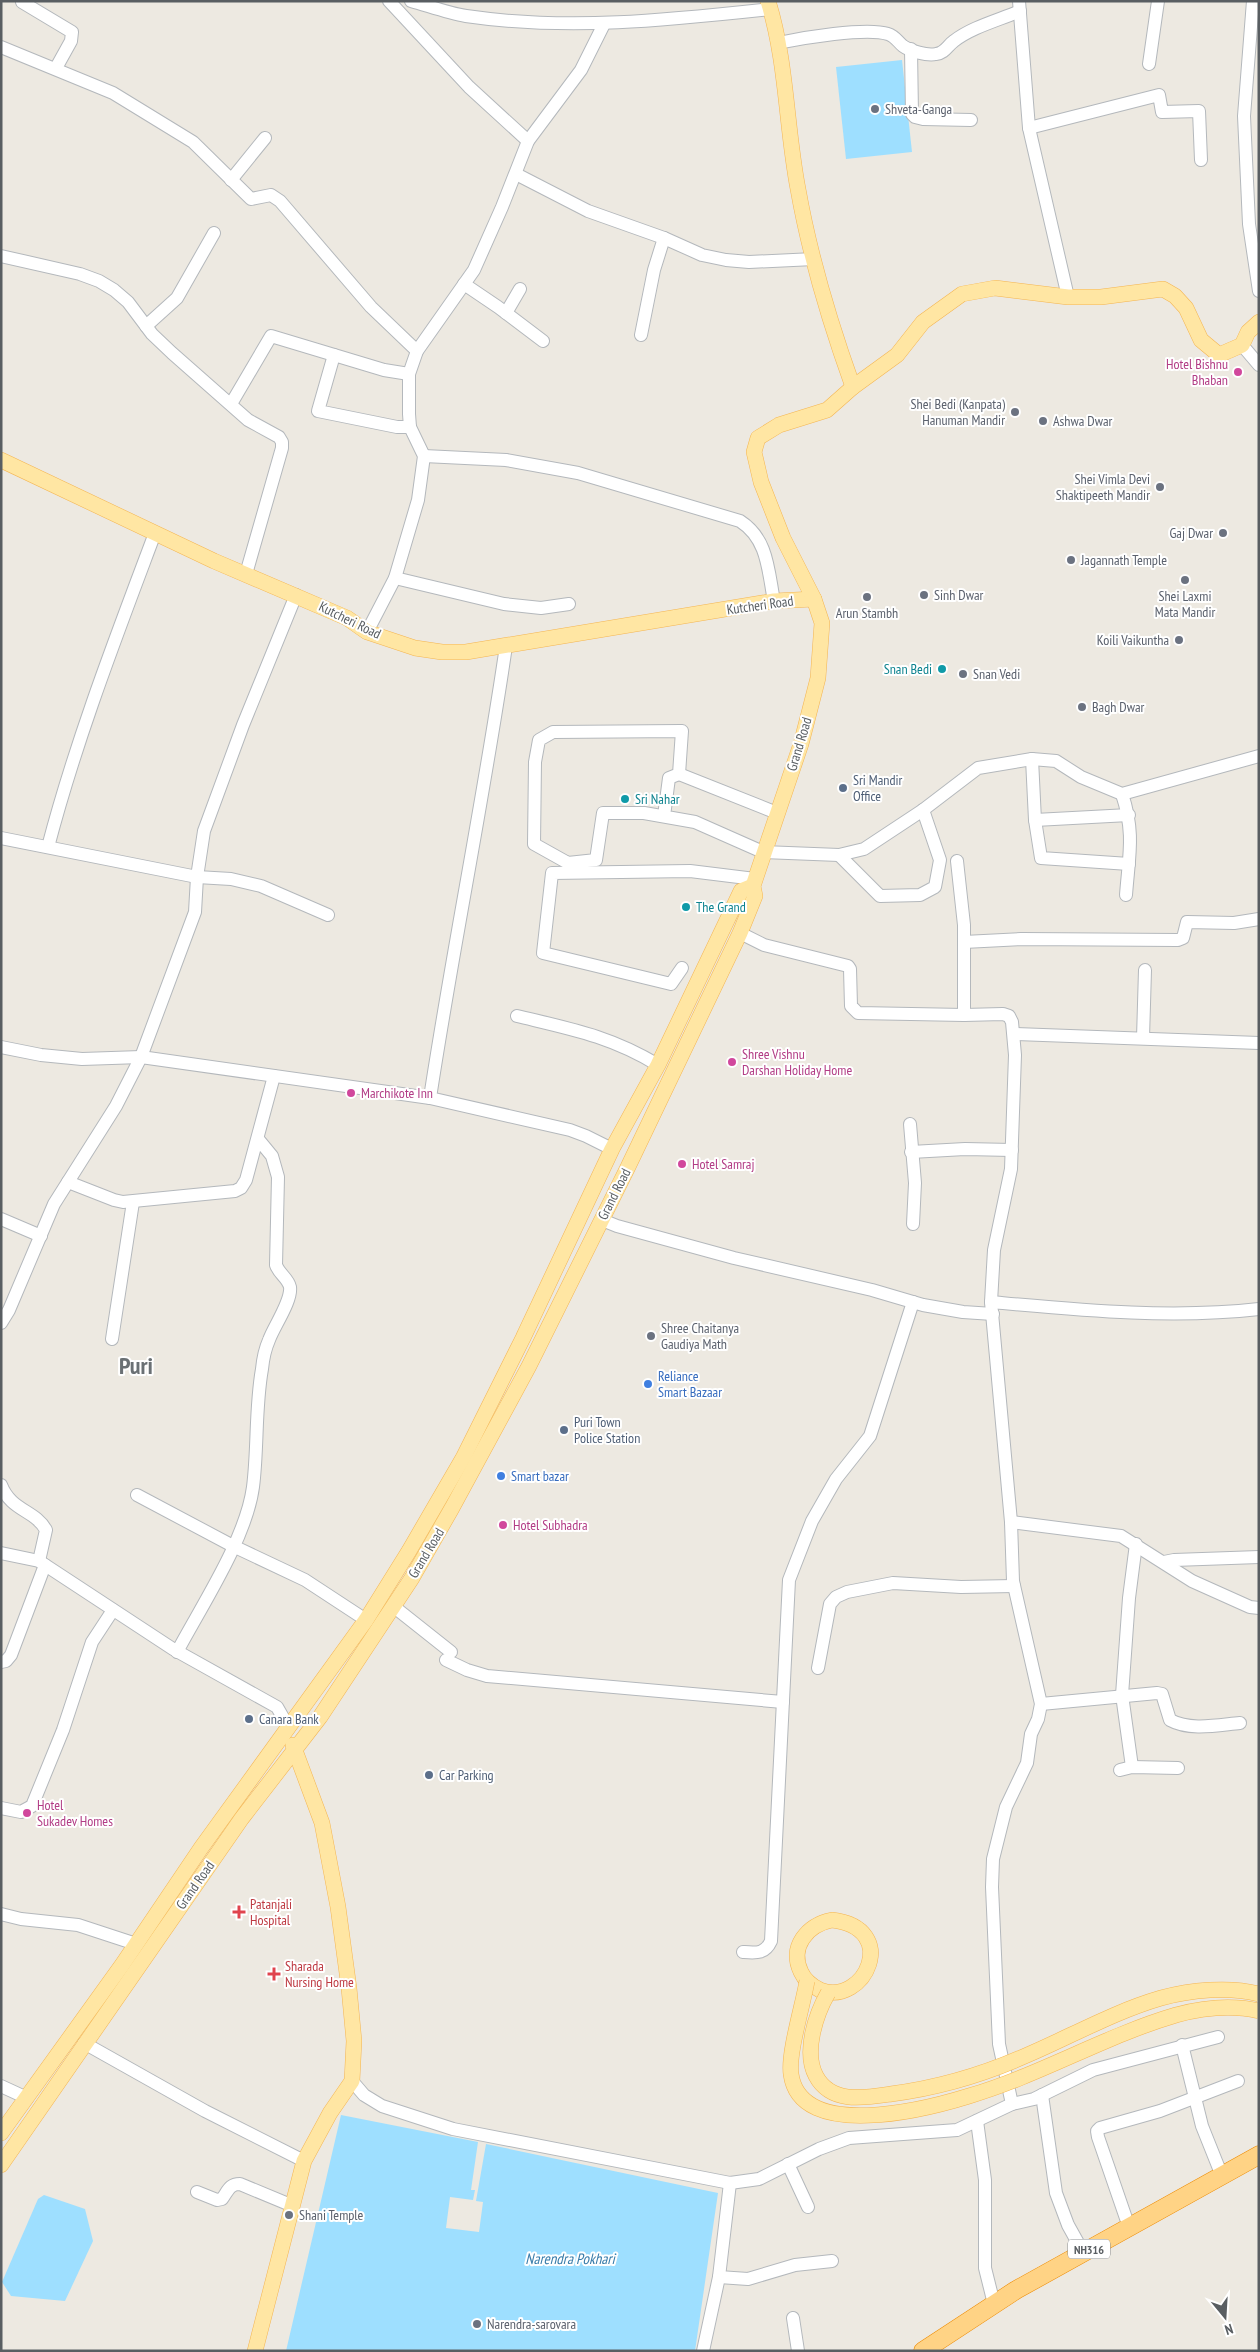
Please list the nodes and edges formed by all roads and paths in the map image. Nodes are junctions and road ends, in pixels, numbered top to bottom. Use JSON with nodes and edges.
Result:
{"nodes":[{"id":1,"x":389,"y":1,"type":"edge"},
{"id":2,"x":411,"y":1,"type":"edge"},
{"id":3,"x":1158,"y":1,"type":"edge"},
{"id":4,"x":1253,"y":1,"type":"edge"},
{"id":5,"x":22,"y":2,"type":"edge"},
{"id":6,"x":769,"y":5,"type":"edge"},
{"id":7,"x":1020,"y":6,"type":"edge"},
{"id":8,"x":604,"y":24,"type":"junction"},
{"id":9,"x":778,"y":43,"type":"junction"},
{"id":10,"x":1,"y":47,"type":"edge"},
{"id":11,"x":911,"y":49,"type":"junction"},
{"id":12,"x":1253,"y":55,"type":"edge"},
{"id":13,"x":1149,"y":64,"type":"dead end"},
{"id":14,"x":56,"y":68,"type":"junction"},
{"id":15,"x":971,"y":120,"type":"dead end"},
{"id":16,"x":1029,"y":128,"type":"junction"},
{"id":17,"x":265,"y":138,"type":"dead end"},
{"id":18,"x":528,"y":141,"type":"junction"},
{"id":19,"x":1201,"y":160,"type":"dead end"},
{"id":20,"x":516,"y":174,"type":"junction"},
{"id":21,"x":231,"y":180,"type":"junction"},
{"id":22,"x":214,"y":233,"type":"dead end"},
{"id":23,"x":664,"y":238,"type":"junction"},
{"id":24,"x":1,"y":256,"type":"edge"},
{"id":25,"x":814,"y":259,"type":"junction"},
{"id":26,"x":464,"y":284,"type":"junction"},
{"id":27,"x":520,"y":289,"type":"dead end"},
{"id":28,"x":1259,"y":291,"type":"edge"},
{"id":29,"x":1068,"y":297,"type":"junction"},
{"id":30,"x":506,"y":313,"type":"junction"},
{"id":31,"x":1259,"y":322,"type":"edge"},
{"id":32,"x":146,"y":326,"type":"junction"},
{"id":33,"x":641,"y":335,"type":"dead end"},
{"id":34,"x":543,"y":341,"type":"dead end"},
{"id":35,"x":1242,"y":345,"type":"junction"},
{"id":36,"x":417,"y":351,"type":"junction"},
{"id":37,"x":334,"y":355,"type":"junction"},
{"id":38,"x":1259,"y":365,"type":"edge"},
{"id":39,"x":409,"y":374,"type":"junction"},
{"id":40,"x":853,"y":387,"type":"junction"},
{"id":41,"x":231,"y":404,"type":"junction"},
{"id":42,"x":410,"y":427,"type":"junction"},
{"id":43,"x":424,"y":456,"type":"junction"},
{"id":44,"x":1,"y":460,"type":"edge"},
{"id":45,"x":155,"y":533,"type":"junction"},
{"id":46,"x":246,"y":574,"type":"junction"},
{"id":47,"x":395,"y":578,"type":"junction"},
{"id":48,"x":296,"y":595,"type":"junction"},
{"id":49,"x":814,"y":599,"type":"junction"},
{"id":50,"x":774,"y":601,"type":"junction"},
{"id":51,"x":569,"y":604,"type":"dead end"},
{"id":52,"x":367,"y":632,"type":"junction"},
{"id":53,"x":506,"y":646,"type":"junction"},
{"id":54,"x":1259,"y":756,"type":"edge"},
{"id":55,"x":1032,"y":759,"type":"junction"},
{"id":56,"x":679,"y":774,"type":"junction"},
{"id":57,"x":1122,"y":794,"type":"junction"},
{"id":58,"x":923,"y":810,"type":"junction"},
{"id":59,"x":777,"y":813,"type":"junction"},
{"id":60,"x":1129,"y":815,"type":"junction"},
{"id":61,"x":664,"y":816,"type":"junction"},
{"id":62,"x":1036,"y":820,"type":"junction"},
{"id":63,"x":1,"y":838,"type":"edge"},
{"id":64,"x":48,"y":847,"type":"junction"},
{"id":65,"x":763,"y":852,"type":"junction"},
{"id":66,"x":839,"y":854,"type":"junction"},
{"id":67,"x":957,"y":862,"type":"dead end"},
{"id":68,"x":1129,"y":864,"type":"junction"},
{"id":69,"x":197,"y":877,"type":"junction"},
{"id":70,"x":754,"y":882,"type":"junction"},
{"id":71,"x":1126,"y":895,"type":"dead end"},
{"id":72,"x":328,"y":915,"type":"dead end"},
{"id":73,"x":1259,"y":919,"type":"edge"},
{"id":74,"x":740,"y":934,"type":"junction"},
{"id":75,"x":964,"y":942,"type":"junction"},
{"id":76,"x":682,"y":968,"type":"dead end"},
{"id":77,"x":1146,"y":970,"type":"dead end"},
{"id":78,"x":964,"y":1015,"type":"junction"},
{"id":79,"x":517,"y":1016,"type":"dead end"},
{"id":80,"x":1014,"y":1034,"type":"junction"},
{"id":81,"x":1143,"y":1038,"type":"junction"},
{"id":82,"x":1259,"y":1043,"type":"edge"},
{"id":83,"x":1,"y":1047,"type":"edge"},
{"id":84,"x":142,"y":1057,"type":"junction"},
{"id":85,"x":658,"y":1065,"type":"junction"},
{"id":86,"x":274,"y":1076,"type":"junction"},
{"id":87,"x":430,"y":1098,"type":"junction"},
{"id":88,"x":910,"y":1124,"type":"dead end"},
{"id":89,"x":258,"y":1139,"type":"junction"},
{"id":90,"x":612,"y":1149,"type":"junction"},
{"id":91,"x":1012,"y":1150,"type":"junction"},
{"id":92,"x":911,"y":1152,"type":"junction"},
{"id":93,"x":631,"y":1162,"type":"junction"},
{"id":94,"x":68,"y":1182,"type":"junction"},
{"id":95,"x":134,"y":1202,"type":"junction"},
{"id":96,"x":1,"y":1219,"type":"edge"},
{"id":97,"x":602,"y":1220,"type":"junction"},
{"id":98,"x":913,"y":1224,"type":"dead end"},
{"id":99,"x":41,"y":1236,"type":"junction"},
{"id":100,"x":913,"y":1302,"type":"junction"},
{"id":101,"x":992,"y":1308,"type":"junction"},
{"id":102,"x":1259,"y":1309,"type":"edge"},
{"id":103,"x":1,"y":1323,"type":"edge"},
{"id":104,"x":112,"y":1339,"type":"dead end"},
{"id":105,"x":1,"y":1484,"type":"edge"},
{"id":106,"x":137,"y":1495,"type":"dead end"},
{"id":107,"x":1011,"y":1522,"type":"junction"},
{"id":108,"x":1136,"y":1544,"type":"junction"},
{"id":109,"x":233,"y":1546,"type":"junction"},
{"id":110,"x":1,"y":1553,"type":"edge"},
{"id":111,"x":1259,"y":1557,"type":"edge"},
{"id":112,"x":1164,"y":1562,"type":"junction"},
{"id":113,"x":42,"y":1563,"type":"junction"},
{"id":114,"x":1014,"y":1586,"type":"junction"},
{"id":115,"x":393,"y":1606,"type":"junction"},
{"id":116,"x":1259,"y":1608,"type":"edge"},
{"id":117,"x":113,"y":1610,"type":"junction"},
{"id":118,"x":366,"y":1620,"type":"junction"},
{"id":119,"x":177,"y":1652,"type":"junction"},
{"id":120,"x":1,"y":1662,"type":"edge"},
{"id":121,"x":818,"y":1668,"type":"dead end"},
{"id":122,"x":1122,"y":1695,"type":"junction"},
{"id":123,"x":783,"y":1702,"type":"junction"},
{"id":124,"x":1041,"y":1704,"type":"junction"},
{"id":125,"x":1240,"y":1724,"type":"dead end"},
{"id":126,"x":289,"y":1728,"type":"junction"},
{"id":127,"x":295,"y":1750,"type":"junction"},
{"id":128,"x":1178,"y":1768,"type":"dead end"},
{"id":129,"x":1,"y":1808,"type":"edge"},
{"id":130,"x":1,"y":1914,"type":"edge"},
{"id":131,"x":136,"y":1944,"type":"junction"},
{"id":132,"x":743,"y":1952,"type":"dead end"},
{"id":133,"x":807,"y":1981,"type":"junction"},
{"id":134,"x":828,"y":1993,"type":"junction"},
{"id":135,"x":1259,"y":1994,"type":"edge"},
{"id":136,"x":1259,"y":2011,"type":"edge"},
{"id":137,"x":1218,"y":2037,"type":"dead end"},
{"id":138,"x":84,"y":2043,"type":"junction"},
{"id":139,"x":1182,"y":2046,"type":"junction"},
{"id":140,"x":1238,"y":2081,"type":"dead end"},
{"id":141,"x":352,"y":2082,"type":"junction"},
{"id":142,"x":1,"y":2086,"type":"edge"},
{"id":143,"x":1042,"y":2095,"type":"junction"},
{"id":144,"x":27,"y":2098,"type":"junction"},
{"id":145,"x":1194,"y":2098,"type":"junction"},
{"id":146,"x":1012,"y":2104,"type":"junction"},
{"id":147,"x":977,"y":2121,"type":"junction"},
{"id":148,"x":2,"y":2131,"type":"edge"},
{"id":149,"x":1259,"y":2155,"type":"edge"},
{"id":150,"x":304,"y":2161,"type":"junction"},
{"id":151,"x":788,"y":2164,"type":"junction"},
{"id":152,"x":1,"y":2165,"type":"edge"},
{"id":153,"x":1222,"y":2176,"type":"junction"},
{"id":154,"x":730,"y":2183,"type":"junction"},
{"id":155,"x":197,"y":2192,"type":"dead end"},
{"id":156,"x":293,"y":2206,"type":"junction"},
{"id":157,"x":808,"y":2207,"type":"dead end"},
{"id":158,"x":1129,"y":2227,"type":"junction"},
{"id":159,"x":1083,"y":2252,"type":"junction"},
{"id":160,"x":832,"y":2261,"type":"dead end"},
{"id":161,"x":720,"y":2277,"type":"junction"},
{"id":162,"x":994,"y":2304,"type":"junction"},
{"id":163,"x":793,"y":2318,"type":"dead end"},
{"id":164,"x":255,"y":2351,"type":"edge"},
{"id":165,"x":703,"y":2351,"type":"edge"},
{"id":166,"x":798,"y":2351,"type":"edge"},
{"id":167,"x":923,"y":2351,"type":"edge"}],
"edges":[{"from":1,"to":18,"type":"street"},
{"from":2,"to":8,"type":"street"},
{"from":3,"to":13,"type":"street"},
{"from":4,"to":12,"type":"street"},
{"from":5,"to":14,"type":"street"},
{"from":6,"to":8,"type":"street"},
{"from":6,"to":9,"type":"main road"},
{"from":7,"to":11,"type":"street"},
{"from":7,"to":16,"type":"street"},
{"from":8,"to":18,"type":"street"},
{"from":9,"to":11,"type":"street"},
{"from":9,"to":25,"type":"main road"},
{"from":10,"to":14,"type":"street"},
{"from":11,"to":15,"type":"street"},
{"from":12,"to":28,"type":"street"},
{"from":14,"to":21,"type":"street"},
{"from":16,"to":19,"type":"street"},
{"from":16,"to":29,"type":"street"},
{"from":17,"to":21,"type":"street"},
{"from":18,"to":20,"type":"street"},
{"from":20,"to":23,"type":"street"},
{"from":20,"to":26,"type":"street"},
{"from":21,"to":36,"type":"street"},
{"from":22,"to":32,"type":"street"},
{"from":23,"to":25,"type":"street"},
{"from":23,"to":33,"type":"street"},
{"from":24,"to":32,"type":"street"},
{"from":25,"to":40,"type":"main road"},
{"from":26,"to":30,"type":"street"},
{"from":26,"to":36,"type":"street"},
{"from":27,"to":30,"type":"street"},
{"from":29,"to":35,"type":"main road","name":"Grand Road"},
{"from":29,"to":40,"type":"main road","name":"Grand Road"},
{"from":30,"to":34,"type":"street"},
{"from":31,"to":35,"type":"main road"},
{"from":32,"to":41,"type":"street"},
{"from":35,"to":38,"type":"street"},
{"from":36,"to":39,"type":"street"},
{"from":37,"to":39,"type":"street"},
{"from":37,"to":41,"type":"street"},
{"from":37,"to":42,"type":"street"},
{"from":39,"to":42,"type":"street"},
{"from":40,"to":49,"type":"main road","name":"Grand Road"},
{"from":41,"to":46,"type":"street"},
{"from":42,"to":43,"type":"street"},
{"from":43,"to":47,"type":"street"},
{"from":43,"to":50,"type":"street"},
{"from":44,"to":45,"type":"main road","name":"Kutcheri Road"},
{"from":45,"to":46,"type":"main road","name":"Kutcheri Road"},
{"from":45,"to":64,"type":"street"},
{"from":46,"to":48,"type":"main road","name":"Kutcheri Road"},
{"from":47,"to":51,"type":"street"},
{"from":47,"to":52,"type":"street"},
{"from":48,"to":52,"type":"main road","name":"Kutcheri Road"},
{"from":48,"to":69,"type":"street"},
{"from":49,"to":50,"type":"main road","name":"Kutcheri Road"},
{"from":49,"to":59,"type":"main road","name":"Grand Road"},
{"from":50,"to":53,"type":"main road","name":"Kutcheri Road"},
{"from":52,"to":53,"type":"main road","name":"Kutcheri Road"},
{"from":53,"to":87,"type":"street"},
{"from":54,"to":57,"type":"street"},
{"from":55,"to":57,"type":"street"},
{"from":55,"to":58,"type":"street"},
{"from":55,"to":62,"type":"street"},
{"from":56,"to":59,"type":"street"},
{"from":56,"to":61,"type":"street"},
{"from":56,"to":61,"type":"street"},
{"from":57,"to":60,"type":"street"},
{"from":58,"to":66,"type":"street"},
{"from":58,"to":66,"type":"street"},
{"from":59,"to":65,"type":"main road","name":"Grand Road"},
{"from":60,"to":62,"type":"street"},
{"from":60,"to":68,"type":"street"},
{"from":61,"to":65,"type":"street"},
{"from":62,"to":68,"type":"street"},
{"from":63,"to":64,"type":"street"},
{"from":64,"to":69,"type":"street"},
{"from":65,"to":66,"type":"street"},
{"from":65,"to":70,"type":"main road","name":"Grand Road"},
{"from":67,"to":75,"type":"street"},
{"from":68,"to":71,"type":"street"},
{"from":69,"to":72,"type":"street"},
{"from":69,"to":84,"type":"street"},
{"from":70,"to":74,"type":"main road","name":"Grand Road"},
{"from":70,"to":76,"type":"street"},
{"from":70,"to":85,"type":"main road","name":"Grand Road"},
{"from":73,"to":75,"type":"street"},
{"from":74,"to":78,"type":"street"},
{"from":74,"to":93,"type":"main road","name":"Grand Road"},
{"from":75,"to":78,"type":"street"},
{"from":77,"to":81,"type":"street"},
{"from":78,"to":80,"type":"street"},
{"from":79,"to":85,"type":"street"},
{"from":80,"to":81,"type":"street"},
{"from":80,"to":91,"type":"street"},
{"from":81,"to":82,"type":"street"},
{"from":83,"to":84,"type":"street"},
{"from":84,"to":86,"type":"street"},
{"from":84,"to":94,"type":"street"},
{"from":85,"to":90,"type":"main road","name":"Grand Road"},
{"from":86,"to":87,"type":"street"},
{"from":86,"to":89,"type":"street"},
{"from":87,"to":90,"type":"street"},
{"from":88,"to":92,"type":"street"},
{"from":89,"to":95,"type":"street"},
{"from":89,"to":109,"type":"street"},
{"from":90,"to":93,"type":"main road"},
{"from":90,"to":118,"type":"main road","name":"Grand Road"},
{"from":91,"to":92,"type":"street"},
{"from":91,"to":101,"type":"street"},
{"from":92,"to":98,"type":"street"},
{"from":93,"to":97,"type":"main road","name":"Grand Road"},
{"from":94,"to":95,"type":"street"},
{"from":94,"to":99,"type":"street"},
{"from":95,"to":104,"type":"street"},
{"from":96,"to":99,"type":"street"},
{"from":97,"to":100,"type":"street"},
{"from":97,"to":115,"type":"main road","name":"Grand Road"},
{"from":99,"to":103,"type":"street"},
{"from":100,"to":101,"type":"street"},
{"from":100,"to":123,"type":"street"},
{"from":101,"to":102,"type":"street"},
{"from":101,"to":107,"type":"street"},
{"from":105,"to":113,"type":"street"},
{"from":106,"to":109,"type":"street"},
{"from":107,"to":108,"type":"street"},
{"from":107,"to":114,"type":"street"},
{"from":108,"to":112,"type":"street"},
{"from":108,"to":122,"type":"street"},
{"from":109,"to":118,"type":"street"},
{"from":109,"to":119,"type":"street"},
{"from":110,"to":113,"type":"street"},
{"from":111,"to":112,"type":"street"},
{"from":112,"to":116,"type":"street"},
{"from":113,"to":117,"type":"street"},
{"from":113,"to":120,"type":"street"},
{"from":114,"to":121,"type":"street"},
{"from":114,"to":124,"type":"street"},
{"from":115,"to":123,"type":"street"},
{"from":115,"to":127,"type":"main road","name":"Grand Road"},
{"from":117,"to":119,"type":"street"},
{"from":117,"to":129,"type":"street"},
{"from":118,"to":126,"type":"main road","name":"Grand Road"},
{"from":119,"to":126,"type":"street"},
{"from":122,"to":124,"type":"street"},
{"from":122,"to":125,"type":"street"},
{"from":122,"to":128,"type":"street"},
{"from":123,"to":132,"type":"street"},
{"from":124,"to":146,"type":"street"},
{"from":126,"to":127,"type":"main road"},
{"from":126,"to":131,"type":"main road","name":"Grand Road"},
{"from":127,"to":138,"type":"main road","name":"Grand Road"},
{"from":127,"to":141,"type":"main road"},
{"from":130,"to":131,"type":"street"},
{"from":131,"to":144,"type":"main road","name":"Grand Road"},
{"from":133,"to":134,"type":"main road"},
{"from":133,"to":134,"type":"main road"},
{"from":133,"to":136,"type":"main road","bridge":true},
{"from":134,"to":135,"type":"main road","bridge":true},
{"from":137,"to":139,"type":"street"},
{"from":138,"to":150,"type":"street"},
{"from":138,"to":152,"type":"main road","name":"Grand Road"},
{"from":139,"to":143,"type":"street"},
{"from":139,"to":145,"type":"street"},
{"from":140,"to":145,"type":"street"},
{"from":141,"to":150,"type":"main road"},
{"from":141,"to":154,"type":"street"},
{"from":142,"to":144,"type":"street"},
{"from":143,"to":146,"type":"street"},
{"from":143,"to":159,"type":"street"},
{"from":144,"to":148,"type":"main road","name":"Grand Road"},
{"from":145,"to":153,"type":"street"},
{"from":145,"to":158,"type":"street"},
{"from":146,"to":147,"type":"street"},
{"from":147,"to":151,"type":"street"},
{"from":147,"to":162,"type":"street"},
{"from":149,"to":153,"type":"highway","number":"NH316"},
{"from":150,"to":156,"type":"main road"},
{"from":151,"to":154,"type":"street"},
{"from":151,"to":157,"type":"street"},
{"from":153,"to":158,"type":"highway","number":"NH316"},
{"from":154,"to":161,"type":"street"},
{"from":155,"to":156,"type":"street"},
{"from":156,"to":164,"type":"main road"},
{"from":158,"to":159,"type":"highway","number":"NH316"},
{"from":159,"to":162,"type":"highway","number":"NH316"},
{"from":160,"to":161,"type":"street"},
{"from":161,"to":165,"type":"street"},
{"from":162,"to":167,"type":"highway","number":"NH316"},
{"from":163,"to":166,"type":"street"}]}
